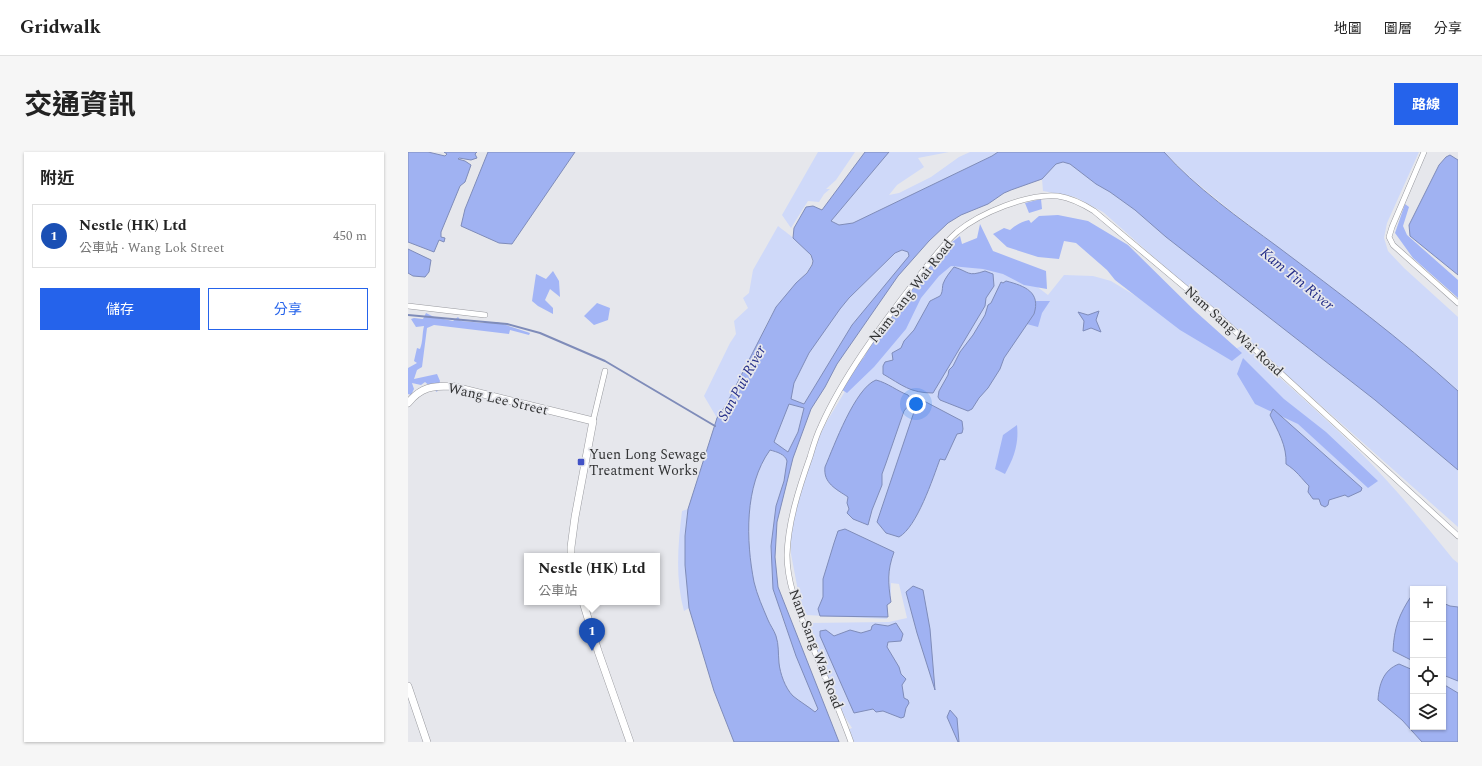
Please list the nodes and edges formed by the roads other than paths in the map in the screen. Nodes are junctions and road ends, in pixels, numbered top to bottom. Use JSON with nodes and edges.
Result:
{"nodes":[{"id":1,"x":1424,"y":152,"type":"edge"},
{"id":2,"x":1458,"y":303,"type":"edge"},
{"id":3,"x":408,"y":306,"type":"edge"},
{"id":4,"x":484,"y":314,"type":"dead end"},
{"id":5,"x":605,"y":371,"type":"dead end"},
{"id":6,"x":408,"y":404,"type":"edge"},
{"id":7,"x":593,"y":421,"type":"junction"},
{"id":8,"x":1458,"y":536,"type":"edge"},
{"id":9,"x":571,"y":553,"type":"edge"},
{"id":10,"x":584,"y":605,"type":"edge"},
{"id":11,"x":408,"y":686,"type":"edge"},
{"id":12,"x":427,"y":742,"type":"edge"},
{"id":13,"x":630,"y":742,"type":"edge"},
{"id":14,"x":851,"y":742,"type":"edge"}],
"edges":[{"from":1,"to":2,"type":"street"},
{"from":3,"to":4,"type":"street"},
{"from":5,"to":7,"type":"street"},
{"from":6,"to":7,"type":"street","name":"Wang Lee Street"},
{"from":7,"to":9,"type":"street"},
{"from":8,"to":14,"type":"street","name":"Nam Sang Wai Road"},
{"from":10,"to":13,"type":"street"},
{"from":11,"to":12,"type":"street"}]}
